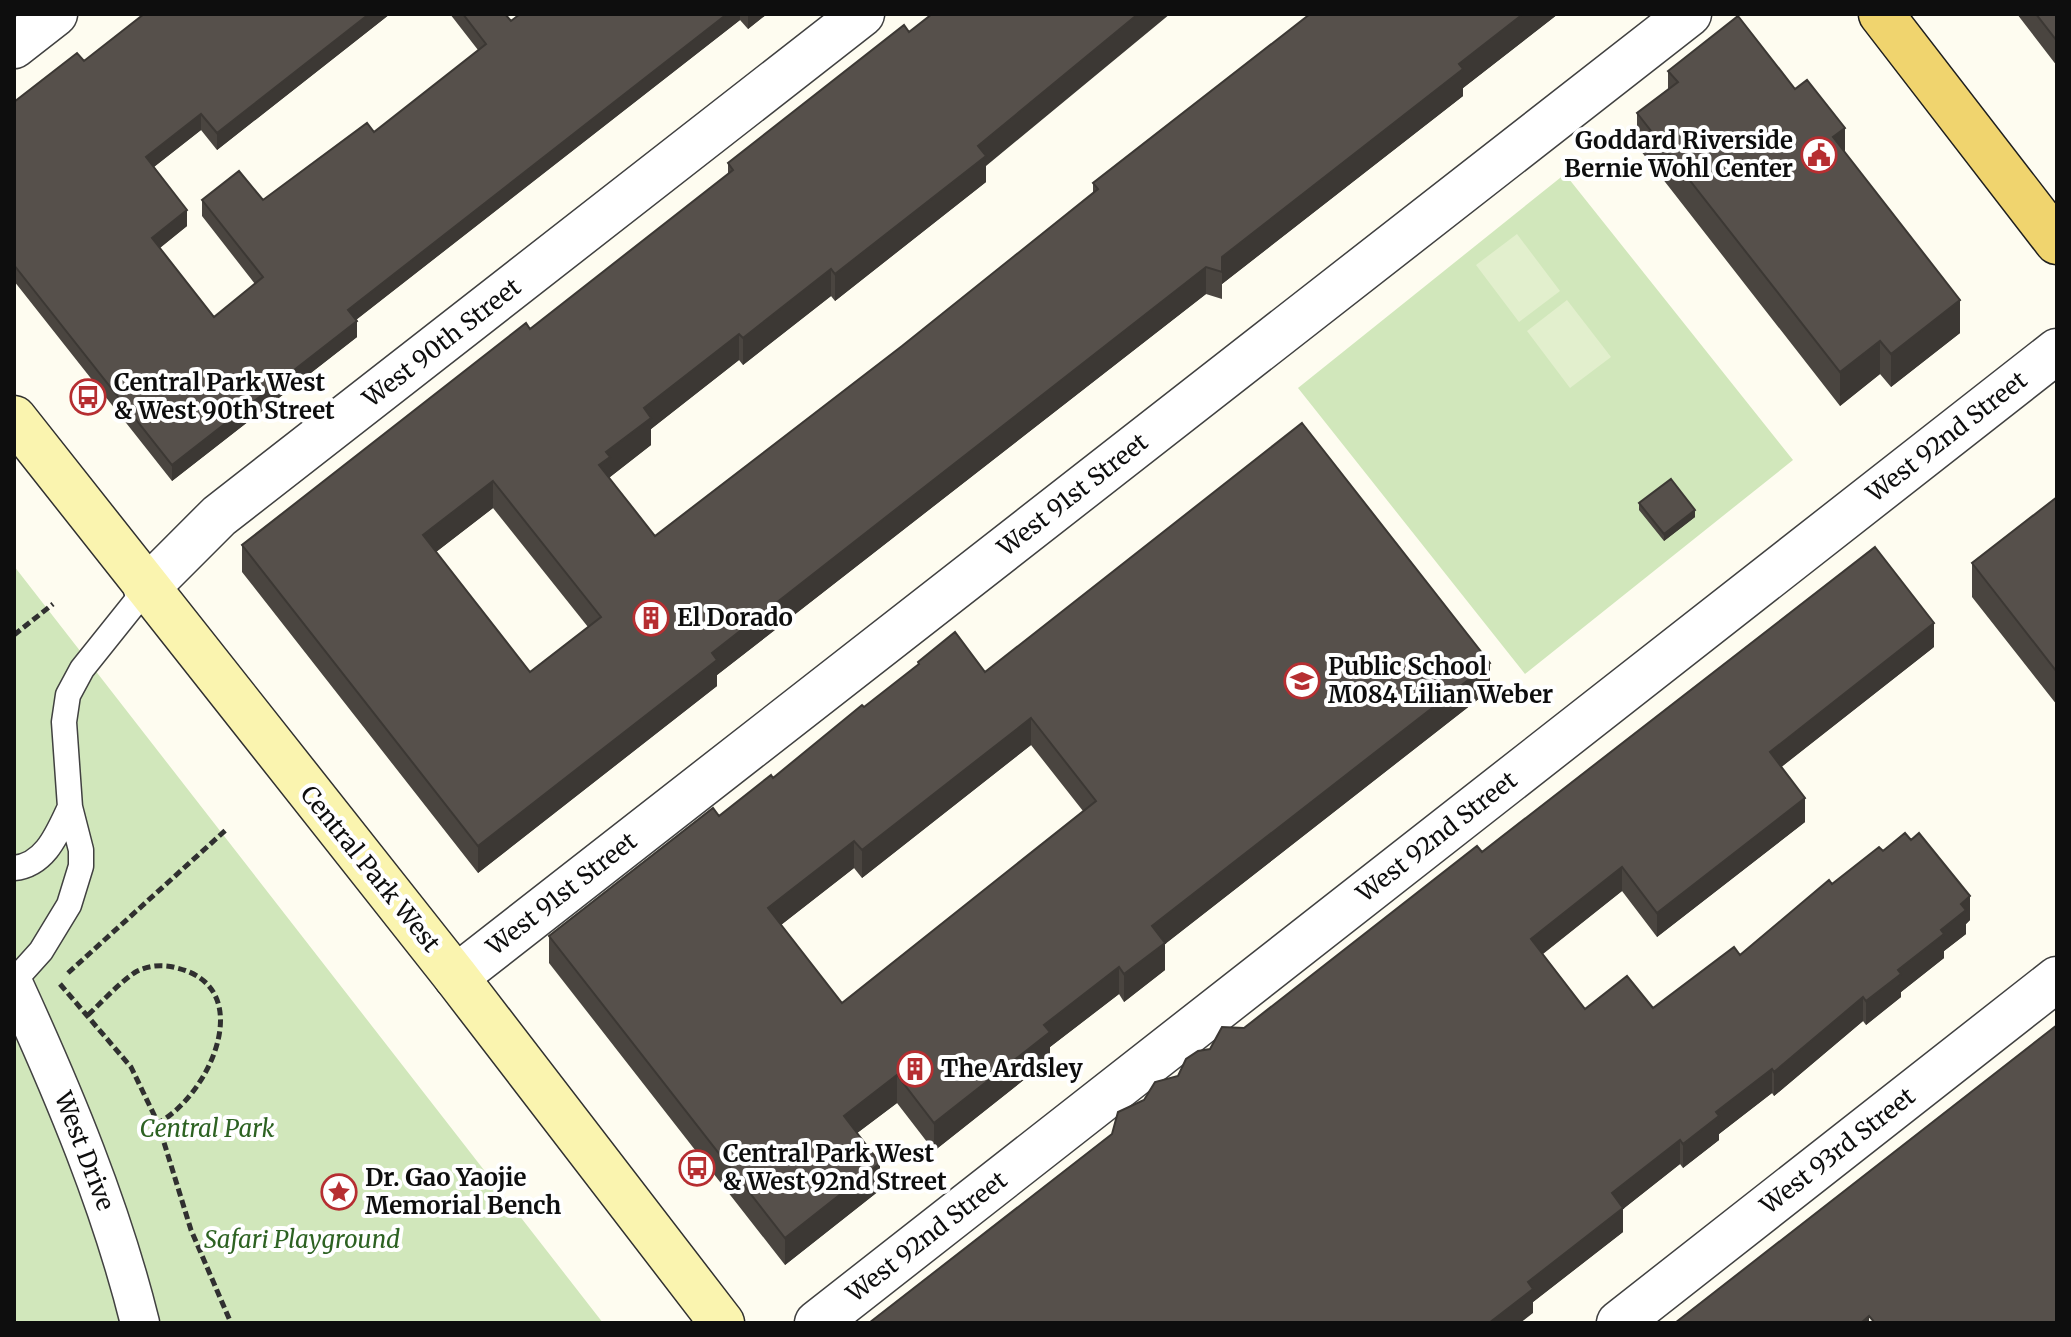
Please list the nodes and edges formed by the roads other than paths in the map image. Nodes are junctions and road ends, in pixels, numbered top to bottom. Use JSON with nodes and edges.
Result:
{"nodes":[{"id":1,"x":55,"y":14,"type":"edge"},
{"id":2,"x":862,"y":14,"type":"edge"},
{"id":3,"x":1689,"y":14,"type":"edge"},
{"id":4,"x":1881,"y":14,"type":"edge"},
{"id":5,"x":14,"y":46,"type":"edge"},
{"id":6,"x":2057,"y":242,"type":"edge"},
{"id":7,"x":2057,"y":351,"type":"edge"},
{"id":8,"x":14,"y":418,"type":"edge"},
{"id":9,"x":146,"y":589,"type":"junction"},
{"id":10,"x":70,"y":807,"type":"junction"},
{"id":11,"x":14,"y":868,"type":"edge"},
{"id":12,"x":456,"y":977,"type":"junction"},
{"id":13,"x":2057,"y":979,"type":"edge"},
{"id":14,"x":14,"y":983,"type":"edge"},
{"id":15,"x":140,"y":1323,"type":"edge"},
{"id":16,"x":722,"y":1323,"type":"edge"},
{"id":17,"x":817,"y":1323,"type":"edge"},
{"id":18,"x":1619,"y":1323,"type":"edge"}],
"edges":[{"from":1,"to":5,"type":"street"},
{"from":2,"to":9,"type":"street","name":"West 90th Street"},
{"from":3,"to":12,"type":"street","name":"West 91st Street"},
{"from":4,"to":6,"type":"main road"},
{"from":7,"to":17,"type":"street","name":"West 92nd Street"},
{"from":8,"to":9,"type":"main road","name":"Central Park West"},
{"from":9,"to":10,"type":"lane","name":"West 90th Street"},
{"from":9,"to":12,"type":"main road","name":"Central Park West"},
{"from":10,"to":11,"type":"lane"},
{"from":10,"to":14,"type":"lane","name":"West 90th Street"},
{"from":12,"to":16,"type":"main road","name":"Central Park West"},
{"from":13,"to":18,"type":"street","name":"West 93rd Street"},
{"from":14,"to":15,"type":"street","name":"West Drive"}]}
